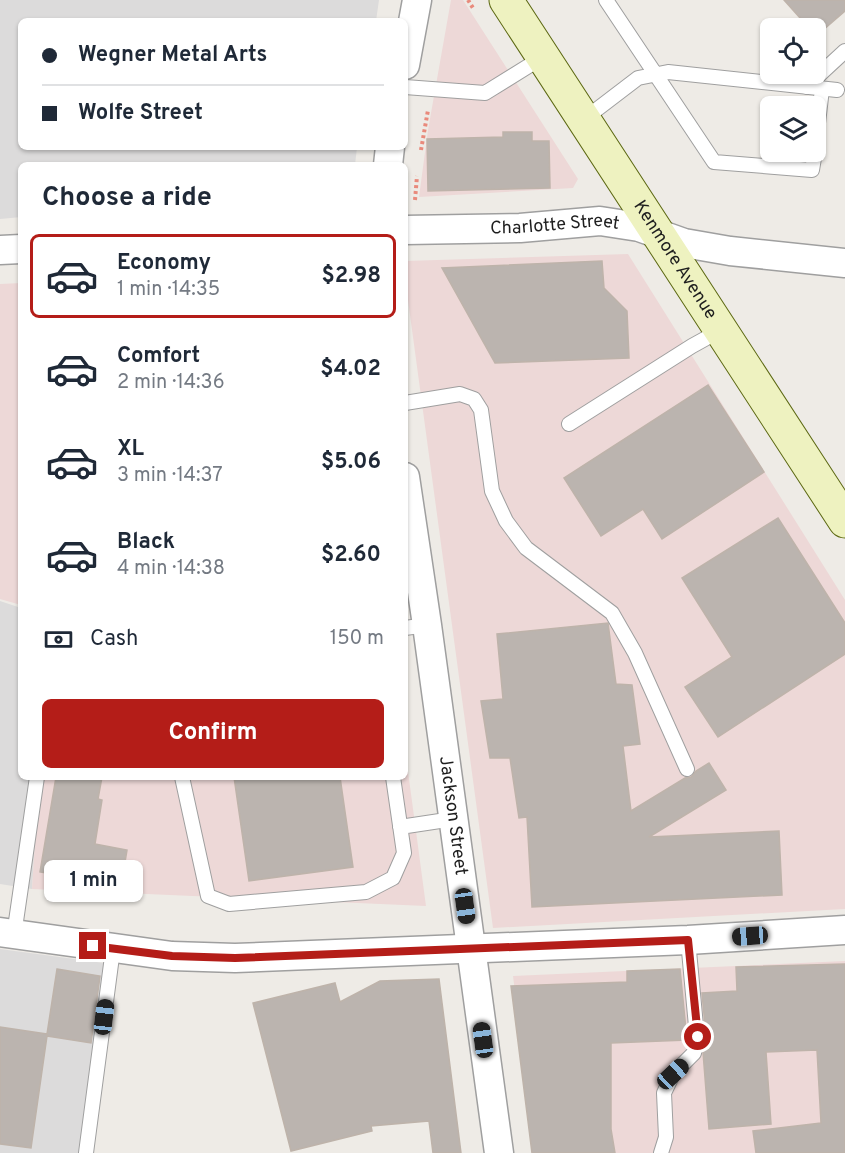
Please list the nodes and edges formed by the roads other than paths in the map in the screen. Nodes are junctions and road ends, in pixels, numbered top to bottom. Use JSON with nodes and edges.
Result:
{"nodes":[{"id":1,"x":417,"y":0,"type":"edge"},
{"id":2,"x":506,"y":0,"type":"edge"},
{"id":3,"x":606,"y":0,"type":"edge"},
{"id":4,"x":408,"y":49,"type":"edge"},
{"id":5,"x":845,"y":51,"type":"edge"},
{"id":6,"x":543,"y":57,"type":"junction"},
{"id":7,"x":656,"y":75,"type":"junction"},
{"id":8,"x":408,"y":87,"type":"edge"},
{"id":9,"x":806,"y":87,"type":"junction"},
{"id":10,"x":822,"y":88,"type":"junction"},
{"id":11,"x":837,"y":90,"type":"dead end"},
{"id":12,"x":821,"y":96,"type":"edge"},
{"id":13,"x":583,"y":120,"type":"junction"},
{"id":14,"x":813,"y":162,"type":"edge"},
{"id":15,"x":408,"y":230,"type":"edge"},
{"id":16,"x":657,"y":233,"type":"junction"},
{"id":17,"x":18,"y":249,"type":"edge"},
{"id":18,"x":0,"y":250,"type":"edge"},
{"id":19,"x":845,"y":263,"type":"edge"},
{"id":20,"x":721,"y":330,"type":"junction"},
{"id":21,"x":408,"y":403,"type":"edge"},
{"id":22,"x":569,"y":424,"type":"dead end"},
{"id":23,"x":845,"y":521,"type":"edge"},
{"id":24,"x":409,"y":525,"type":"edge"},
{"id":25,"x":416,"y":627,"type":"edge"},
{"id":26,"x":687,"y":770,"type":"dead end"},
{"id":27,"x":36,"y":780,"type":"edge"},
{"id":28,"x":183,"y":780,"type":"edge"},
{"id":29,"x":393,"y":780,"type":"edge"},
{"id":30,"x":453,"y":819,"type":"junction"},
{"id":31,"x":400,"y":827,"type":"junction"},
{"id":32,"x":845,"y":930,"type":"edge"},
{"id":33,"x":7,"y":933,"type":"edge"},
{"id":34,"x":688,"y":940,"type":"junction"},
{"id":35,"x":113,"y":949,"type":"junction"},
{"id":36,"x":471,"y":949,"type":"junction"},
{"id":37,"x":86,"y":1153,"type":"edge"},
{"id":38,"x":499,"y":1153,"type":"edge"},
{"id":39,"x":661,"y":1153,"type":"edge"}],
"edges":[{"from":1,"to":4,"type":"street"},
{"from":2,"to":6,"type":"street","name":"Kenmore Avenue"},
{"from":3,"to":7,"type":"lane"},
{"from":5,"to":9,"type":"lane"},
{"from":6,"to":8,"type":"lane"},
{"from":6,"to":13,"type":"street","name":"Kenmore Avenue"},
{"from":7,"to":9,"type":"lane"},
{"from":7,"to":13,"type":"lane"},
{"from":7,"to":14,"type":"lane"},
{"from":9,"to":10,"type":"lane"},
{"from":10,"to":11,"type":"lane"},
{"from":10,"to":12,"type":"lane"},
{"from":13,"to":16,"type":"street","name":"Kenmore Avenue"},
{"from":15,"to":16,"type":"street","name":"Charlotte Street"},
{"from":16,"to":19,"type":"street","name":"Charlotte Street"},
{"from":16,"to":20,"type":"street","name":"Kenmore Avenue"},
{"from":17,"to":18,"type":"street"},
{"from":20,"to":22,"type":"lane"},
{"from":20,"to":23,"type":"street","name":"Kenmore Avenue"},
{"from":21,"to":26,"type":"lane"},
{"from":24,"to":25,"type":"street","name":"Jackson Street"},
{"from":25,"to":30,"type":"street","name":"Jackson Street"},
{"from":27,"to":33,"type":"lane"},
{"from":28,"to":31,"type":"lane"},
{"from":29,"to":31,"type":"lane"},
{"from":30,"to":31,"type":"lane"},
{"from":30,"to":36,"type":"street","name":"Jackson Street"},
{"from":32,"to":34,"type":"street"},
{"from":33,"to":35,"type":"street"},
{"from":34,"to":36,"type":"street"},
{"from":34,"to":39,"type":"lane"},
{"from":35,"to":36,"type":"street"},
{"from":35,"to":37,"type":"lane"},
{"from":36,"to":38,"type":"street","name":"Jackson Street"}]}
